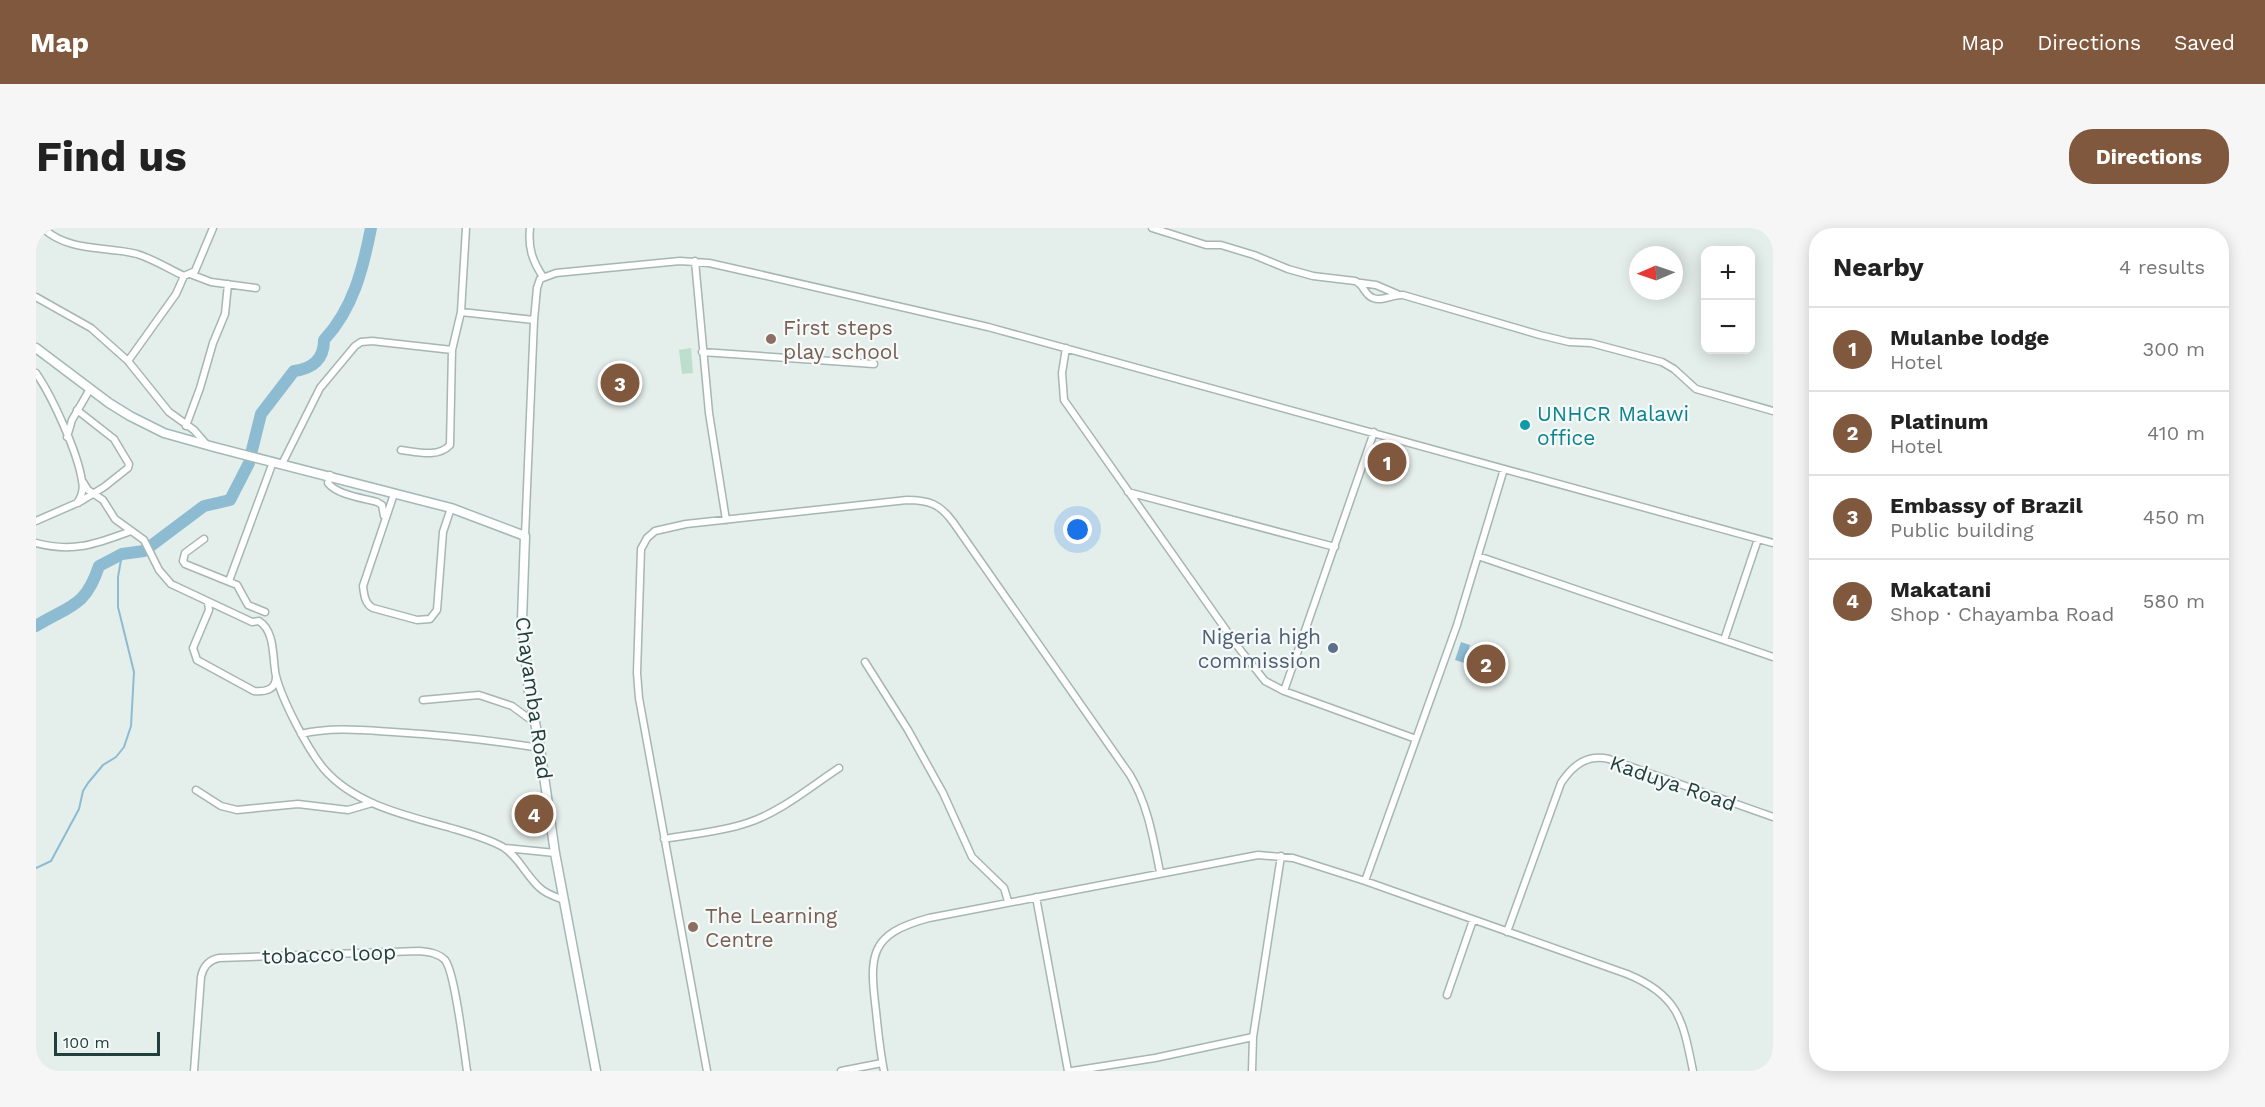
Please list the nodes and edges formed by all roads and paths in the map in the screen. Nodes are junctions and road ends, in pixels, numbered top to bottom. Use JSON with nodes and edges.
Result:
{"nodes":[{"id":1,"x":43,"y":228,"type":"edge"},
{"id":2,"x":213,"y":228,"type":"edge"},
{"id":3,"x":465,"y":228,"type":"edge"},
{"id":4,"x":530,"y":228,"type":"edge"},
{"id":5,"x":1152,"y":228,"type":"edge"},
{"id":6,"x":695,"y":261,"type":"junction"},
{"id":7,"x":187,"y":275,"type":"junction"},
{"id":8,"x":543,"y":277,"type":"junction"},
{"id":9,"x":1360,"y":283,"type":"junction"},
{"id":10,"x":228,"y":284,"type":"junction"},
{"id":11,"x":256,"y":288,"type":"dead end"},
{"id":12,"x":1397,"y":294,"type":"junction"},
{"id":13,"x":36,"y":297,"type":"edge"},
{"id":14,"x":461,"y":312,"type":"junction"},
{"id":15,"x":534,"y":320,"type":"junction"},
{"id":16,"x":36,"y":348,"type":"edge"},
{"id":17,"x":1066,"y":348,"type":"junction"},
{"id":18,"x":452,"y":350,"type":"junction"},
{"id":19,"x":702,"y":352,"type":"junction"},
{"id":20,"x":128,"y":361,"type":"junction"},
{"id":21,"x":874,"y":364,"type":"dead end"},
{"id":22,"x":36,"y":373,"type":"edge"},
{"id":23,"x":90,"y":389,"type":"junction"},
{"id":24,"x":76,"y":410,"type":"junction"},
{"id":25,"x":1773,"y":411,"type":"edge"},
{"id":26,"x":186,"y":426,"type":"junction"},
{"id":27,"x":1374,"y":432,"type":"junction"},
{"id":28,"x":67,"y":438,"type":"junction"},
{"id":29,"x":207,"y":445,"type":"junction"},
{"id":30,"x":401,"y":450,"type":"dead end"},
{"id":31,"x":278,"y":463,"type":"junction"},
{"id":32,"x":1504,"y":469,"type":"junction"},
{"id":33,"x":330,"y":476,"type":"junction"},
{"id":34,"x":83,"y":482,"type":"junction"},
{"id":35,"x":1128,"y":492,"type":"junction"},
{"id":36,"x":94,"y":494,"type":"junction"},
{"id":37,"x":394,"y":494,"type":"junction"},
{"id":38,"x":77,"y":503,"type":"junction"},
{"id":39,"x":451,"y":508,"type":"junction"},
{"id":40,"x":385,"y":518,"type":"junction"},
{"id":41,"x":726,"y":520,"type":"junction"},
{"id":42,"x":36,"y":521,"type":"edge"},
{"id":43,"x":132,"y":531,"type":"junction"},
{"id":44,"x":525,"y":536,"type":"junction"},
{"id":45,"x":204,"y":539,"type":"dead end"},
{"id":46,"x":1758,"y":539,"type":"junction"},
{"id":47,"x":36,"y":543,"type":"edge"},
{"id":48,"x":1773,"y":543,"type":"edge"},
{"id":49,"x":1335,"y":547,"type":"junction"},
{"id":50,"x":1478,"y":556,"type":"junction"},
{"id":51,"x":229,"y":581,"type":"junction"},
{"id":52,"x":208,"y":603,"type":"junction"},
{"id":53,"x":265,"y":612,"type":"dead end"},
{"id":54,"x":1724,"y":640,"type":"junction"},
{"id":55,"x":1773,"y":657,"type":"edge"},
{"id":56,"x":865,"y":662,"type":"dead end"},
{"id":57,"x":276,"y":676,"type":"junction"},
{"id":58,"x":1284,"y":691,"type":"junction"},
{"id":59,"x":423,"y":700,"type":"dead end"},
{"id":60,"x":535,"y":723,"type":"junction"},
{"id":61,"x":301,"y":734,"type":"junction"},
{"id":62,"x":1416,"y":739,"type":"junction"},
{"id":63,"x":540,"y":748,"type":"junction"},
{"id":64,"x":839,"y":768,"type":"dead end"},
{"id":65,"x":196,"y":790,"type":"dead end"},
{"id":66,"x":372,"y":803,"type":"junction"},
{"id":67,"x":1773,"y":817,"type":"edge"},
{"id":68,"x":664,"y":839,"type":"junction"},
{"id":69,"x":504,"y":848,"type":"junction"},
{"id":70,"x":555,"y":853,"type":"junction"},
{"id":71,"x":1281,"y":856,"type":"junction"},
{"id":72,"x":1160,"y":872,"type":"junction"},
{"id":73,"x":1365,"y":881,"type":"junction"},
{"id":74,"x":1036,"y":897,"type":"junction"},
{"id":75,"x":564,"y":900,"type":"junction"},
{"id":76,"x":1008,"y":901,"type":"junction"},
{"id":77,"x":1473,"y":920,"type":"junction"},
{"id":78,"x":1507,"y":932,"type":"junction"},
{"id":79,"x":1447,"y":995,"type":"dead end"},
{"id":80,"x":1253,"y":1037,"type":"junction"},
{"id":81,"x":882,"y":1063,"type":"junction"},
{"id":82,"x":194,"y":1071,"type":"edge"},
{"id":83,"x":467,"y":1071,"type":"edge"},
{"id":84,"x":596,"y":1071,"type":"edge"},
{"id":85,"x":707,"y":1071,"type":"edge"},
{"id":86,"x":841,"y":1071,"type":"edge"},
{"id":87,"x":884,"y":1071,"type":"edge"},
{"id":88,"x":1070,"y":1071,"type":"edge"},
{"id":89,"x":1252,"y":1071,"type":"edge"},
{"id":90,"x":1693,"y":1071,"type":"edge"}],
"edges":[{"from":1,"to":7,"type":"street"},
{"from":2,"to":7,"type":"street"},
{"from":3,"to":14,"type":"street"},
{"from":4,"to":8,"type":"street"},
{"from":5,"to":9,"type":"street"},
{"from":6,"to":8,"type":"street"},
{"from":6,"to":17,"type":"street"},
{"from":6,"to":19,"type":"street"},
{"from":7,"to":10,"type":"street"},
{"from":7,"to":20,"type":"street"},
{"from":8,"to":15,"type":"street"},
{"from":9,"to":12,"type":"street"},
{"from":9,"to":12,"type":"street"},
{"from":10,"to":11,"type":"street"},
{"from":10,"to":26,"type":"street"},
{"from":12,"to":25,"type":"street"},
{"from":13,"to":20,"type":"street"},
{"from":14,"to":15,"type":"street"},
{"from":14,"to":18,"type":"street"},
{"from":15,"to":44,"type":"street"},
{"from":16,"to":23,"type":"street"},
{"from":17,"to":27,"type":"street"},
{"from":17,"to":35,"type":"street"},
{"from":18,"to":30,"type":"street"},
{"from":18,"to":31,"type":"street"},
{"from":19,"to":21,"type":"street"},
{"from":19,"to":41,"type":"street"},
{"from":20,"to":26,"type":"street"},
{"from":22,"to":28,"type":"street"},
{"from":23,"to":24,"type":"street"},
{"from":23,"to":29,"type":"street"},
{"from":24,"to":28,"type":"street"},
{"from":24,"to":36,"type":"street"},
{"from":26,"to":29,"type":"street"},
{"from":27,"to":32,"type":"street"},
{"from":27,"to":49,"type":"street"},
{"from":28,"to":34,"type":"street"},
{"from":29,"to":31,"type":"street"},
{"from":31,"to":33,"type":"street"},
{"from":31,"to":51,"type":"street"},
{"from":32,"to":46,"type":"street"},
{"from":32,"to":50,"type":"street"},
{"from":33,"to":37,"type":"street"},
{"from":33,"to":40,"type":"street"},
{"from":34,"to":36,"type":"street"},
{"from":34,"to":38,"type":"street"},
{"from":35,"to":49,"type":"street"},
{"from":35,"to":58,"type":"street"},
{"from":36,"to":38,"type":"street"},
{"from":36,"to":43,"type":"street"},
{"from":37,"to":39,"type":"street"},
{"from":37,"to":40,"type":"street"},
{"from":38,"to":42,"type":"street"},
{"from":39,"to":40,"type":"street"},
{"from":39,"to":44,"type":"street"},
{"from":41,"to":68,"type":"street"},
{"from":41,"to":72,"type":"street"},
{"from":43,"to":47,"type":"street"},
{"from":43,"to":52,"type":"street"},
{"from":44,"to":60,"type":"street","name":"Chayamba Road"},
{"from":45,"to":51,"type":"street"},
{"from":46,"to":48,"type":"street"},
{"from":46,"to":54,"type":"street"},
{"from":49,"to":58,"type":"street"},
{"from":50,"to":54,"type":"street"},
{"from":50,"to":62,"type":"street"},
{"from":51,"to":53,"type":"street"},
{"from":52,"to":57,"type":"street"},
{"from":52,"to":57,"type":"street"},
{"from":54,"to":55,"type":"street"},
{"from":56,"to":76,"type":"street"},
{"from":57,"to":61,"type":"street"},
{"from":58,"to":62,"type":"street"},
{"from":59,"to":60,"type":"street"},
{"from":60,"to":63,"type":"street","name":"Chayamba Road"},
{"from":61,"to":63,"type":"street"},
{"from":61,"to":66,"type":"street"},
{"from":62,"to":73,"type":"street"},
{"from":63,"to":70,"type":"street","name":"Chayamba Road"},
{"from":64,"to":68,"type":"street"},
{"from":65,"to":66,"type":"street"},
{"from":66,"to":69,"type":"street"},
{"from":67,"to":78,"type":"street","name":"Kaduya Road"},
{"from":68,"to":85,"type":"street"},
{"from":69,"to":70,"type":"street"},
{"from":69,"to":75,"type":"street"},
{"from":70,"to":75,"type":"street","name":"Chayamba Road"},
{"from":71,"to":72,"type":"street"},
{"from":71,"to":73,"type":"street"},
{"from":71,"to":80,"type":"street"},
{"from":72,"to":74,"type":"street"},
{"from":73,"to":77,"type":"street"},
{"from":74,"to":76,"type":"street"},
{"from":74,"to":88,"type":"street"},
{"from":75,"to":84,"type":"street","name":"Chayamba Road"},
{"from":76,"to":81,"type":"street"},
{"from":77,"to":78,"type":"street"},
{"from":77,"to":79,"type":"street"},
{"from":78,"to":90,"type":"street"},
{"from":80,"to":88,"type":"street"},
{"from":80,"to":89,"type":"street"},
{"from":81,"to":86,"type":"street"},
{"from":81,"to":87,"type":"street"},
{"from":82,"to":83,"type":"street","name":"tobacco loop"}]}
